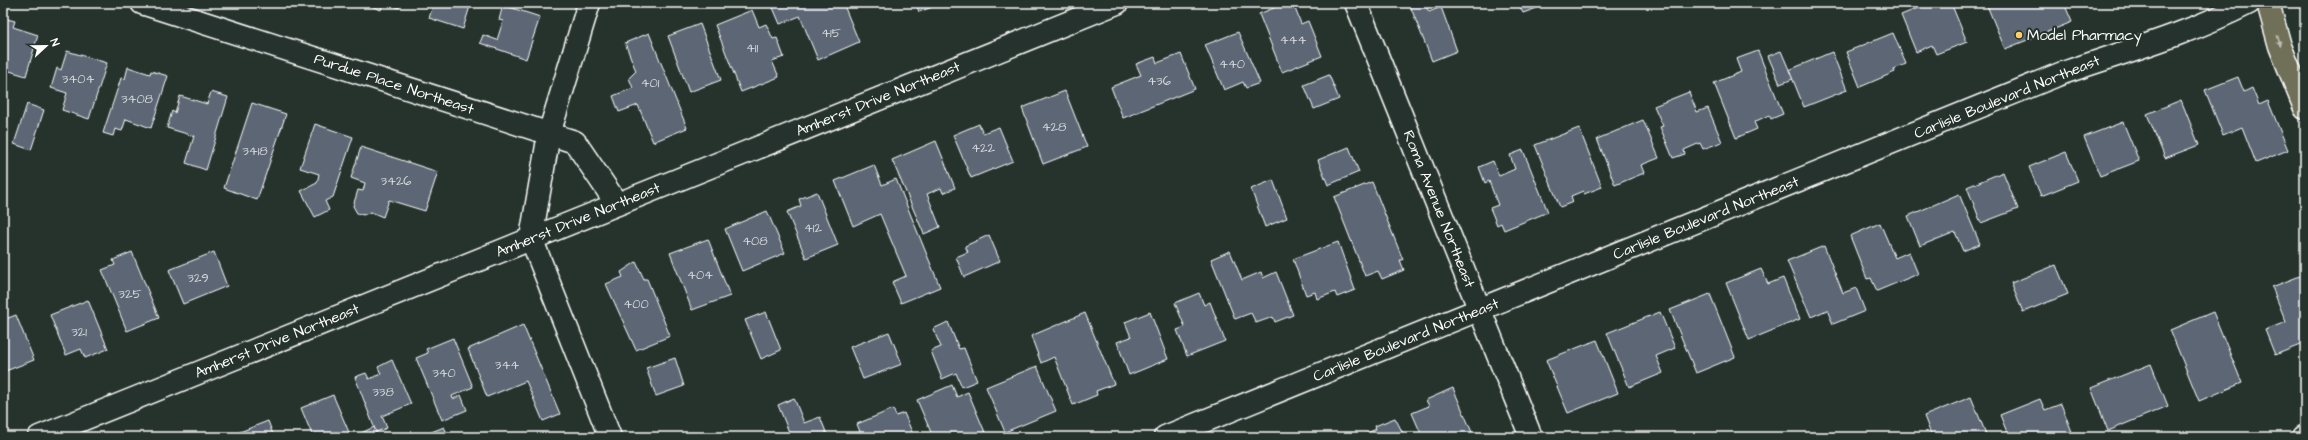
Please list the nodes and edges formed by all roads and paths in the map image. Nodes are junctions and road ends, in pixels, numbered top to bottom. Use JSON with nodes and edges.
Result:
{"nodes":[{"id":1,"x":142,"y":3,"type":"edge"},
{"id":2,"x":589,"y":3,"type":"edge"},
{"id":3,"x":1117,"y":3,"type":"edge"},
{"id":4,"x":1356,"y":3,"type":"edge"},
{"id":5,"x":2249,"y":3,"type":"edge"},
{"id":6,"x":2268,"y":3,"type":"edge"},
{"id":7,"x":2305,"y":108,"type":"edge"},
{"id":8,"x":549,"y":134,"type":"junction"},
{"id":9,"x":617,"y":204,"type":"junction"},
{"id":10,"x":531,"y":238,"type":"junction"},
{"id":11,"x":1480,"y":310,"type":"junction"},
{"id":12,"x":38,"y":437,"type":"edge"},
{"id":13,"x":610,"y":437,"type":"edge"},
{"id":14,"x":1164,"y":437,"type":"edge"},
{"id":15,"x":1531,"y":437,"type":"edge"}],
"edges":[{"from":1,"to":8,"type":"street","name":"Purdue Place Northeast"},
{"from":2,"to":8,"type":"street"},
{"from":3,"to":9,"type":"street","name":"Amherst Drive Northeast"},
{"from":4,"to":11,"type":"street","name":"Roma Avenue Northeast"},
{"from":5,"to":11,"type":"street","name":"Carlisle Boulevard Northeast"},
{"from":6,"to":7,"type":"main road","one_way":true},
{"from":8,"to":9,"type":"street","name":"Purdue Place Northeast"},
{"from":8,"to":10,"type":"street"},
{"from":9,"to":10,"type":"street","name":"Amherst Drive Northeast"},
{"from":10,"to":12,"type":"street","name":"Amherst Drive Northeast"},
{"from":10,"to":13,"type":"street"},
{"from":11,"to":14,"type":"street","name":"Carlisle Boulevard Northeast"},
{"from":11,"to":15,"type":"street","name":"Roma Avenue Northeast"}]}
